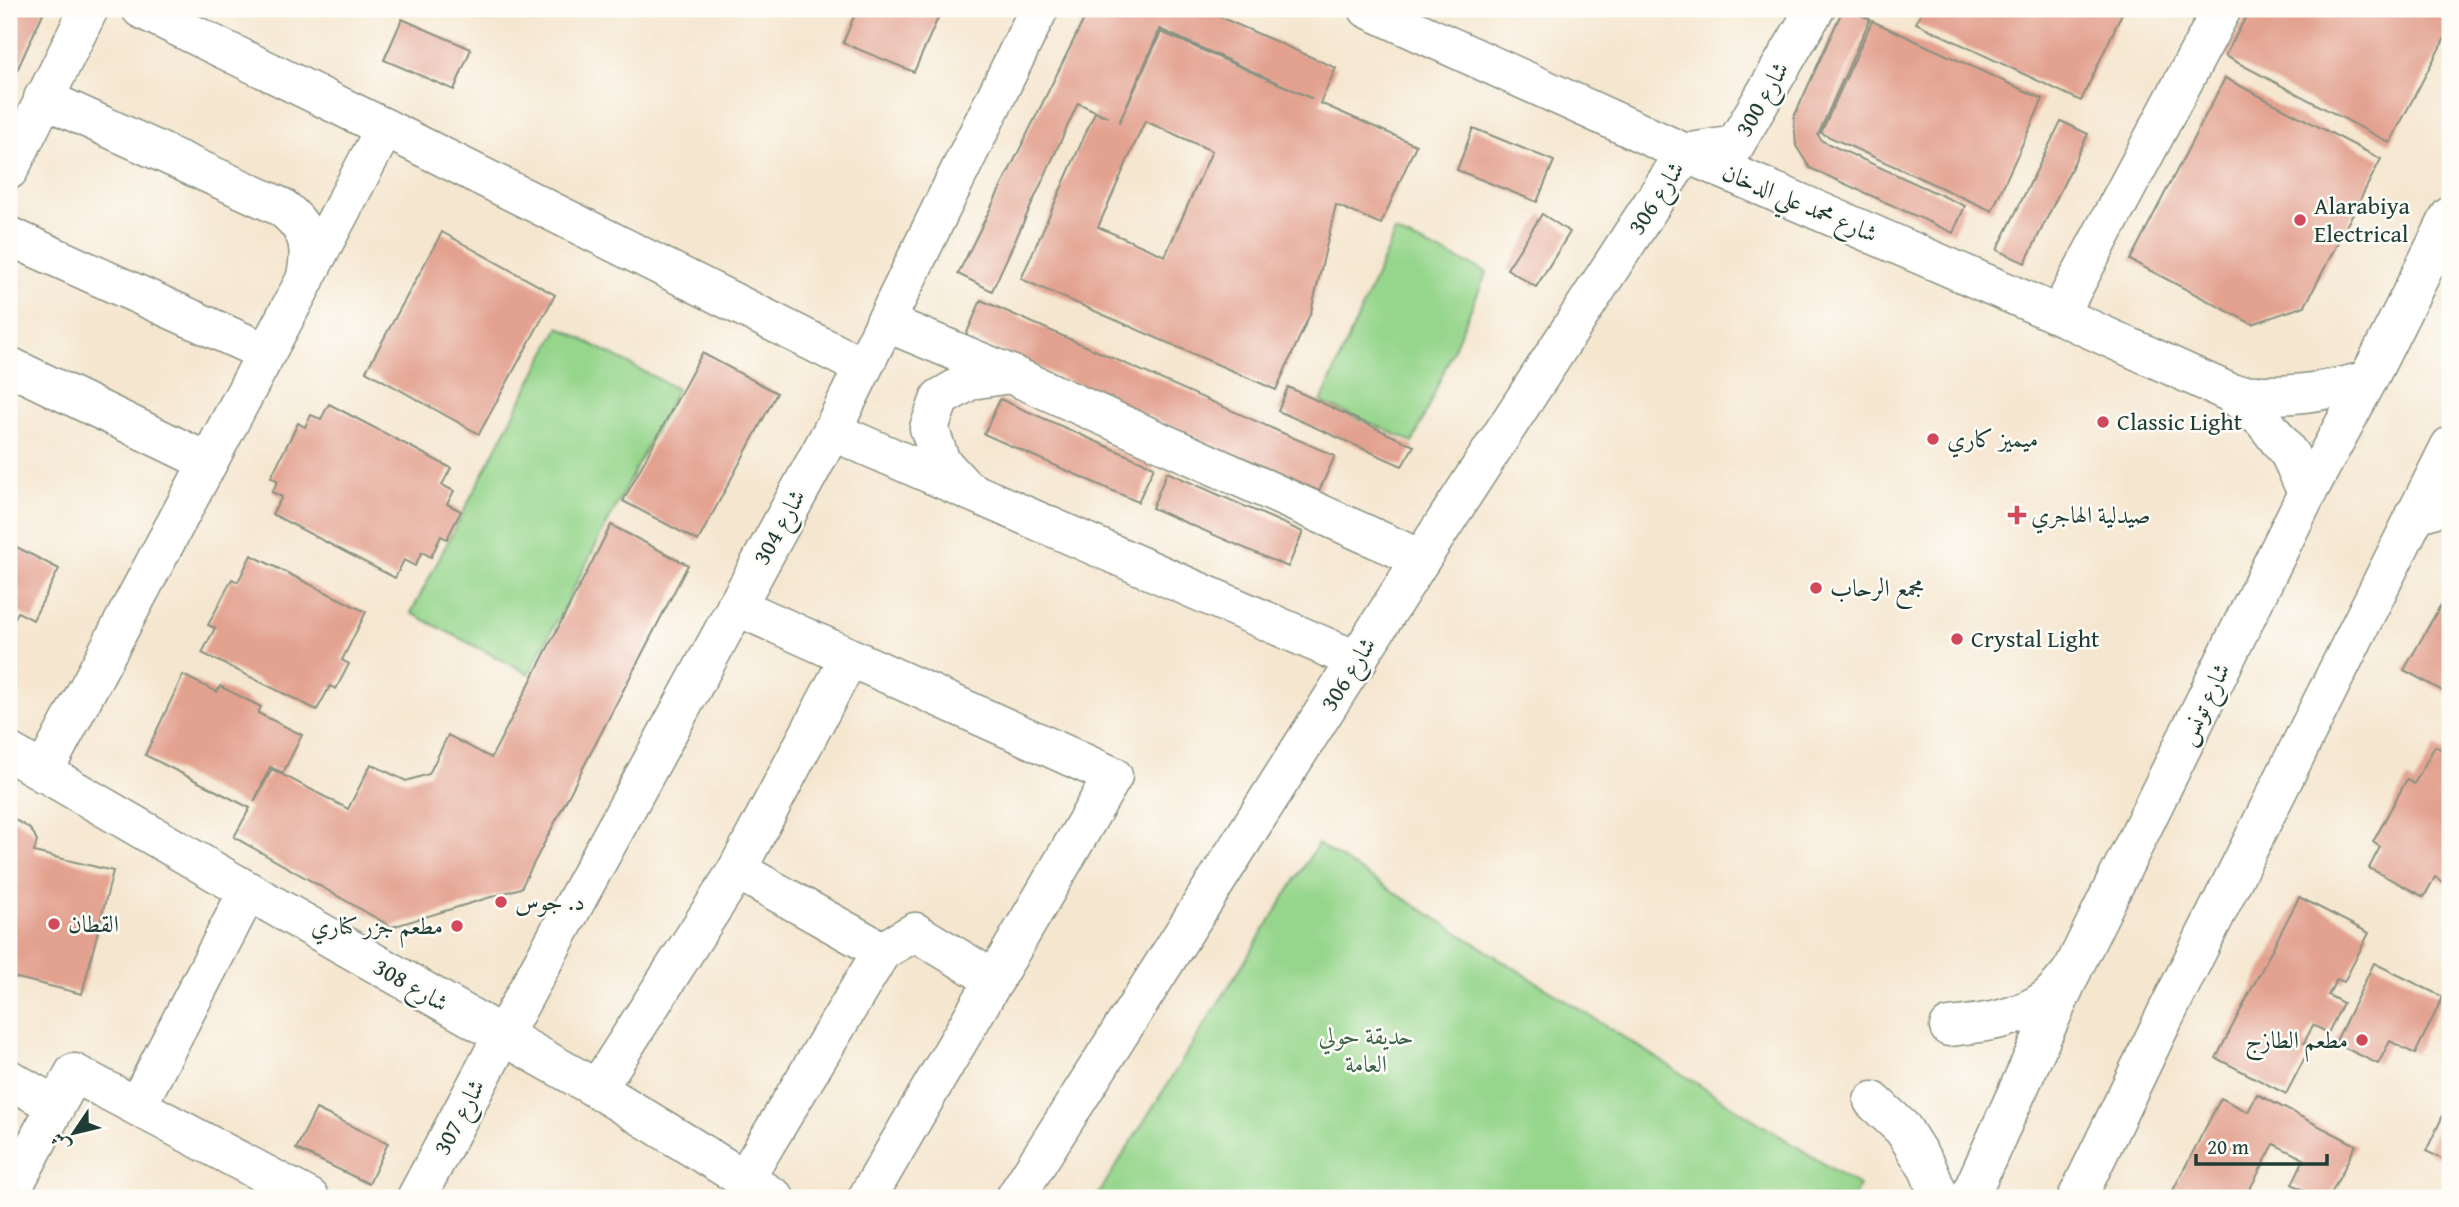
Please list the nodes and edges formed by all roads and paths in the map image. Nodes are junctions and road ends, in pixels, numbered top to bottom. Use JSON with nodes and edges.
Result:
{"nodes":[{"id":1,"x":89,"y":9,"type":"edge"},
{"id":2,"x":141,"y":9,"type":"edge"},
{"id":3,"x":1039,"y":9,"type":"edge"},
{"id":4,"x":1368,"y":9,"type":"edge"},
{"id":5,"x":1815,"y":9,"type":"edge"},
{"id":6,"x":2222,"y":9,"type":"edge"},
{"id":7,"x":43,"y":98,"type":"junction"},
{"id":8,"x":385,"y":128,"type":"junction"},
{"id":9,"x":1685,"y":153,"type":"junction"},
{"id":10,"x":9,"y":170,"type":"edge"},
{"id":11,"x":2450,"y":216,"type":"edge"},
{"id":12,"x":9,"y":236,"type":"edge"},
{"id":13,"x":305,"y":280,"type":"junction"},
{"id":14,"x":2059,"y":315,"type":"junction"},
{"id":15,"x":884,"y":322,"type":"junction"},
{"id":16,"x":265,"y":352,"type":"junction"},
{"id":17,"x":9,"y":366,"type":"edge"},
{"id":18,"x":863,"y":367,"type":"junction"},
{"id":19,"x":1010,"y":374,"type":"junction"},
{"id":20,"x":2368,"y":380,"type":"junction"},
{"id":21,"x":2233,"y":394,"type":"junction"},
{"id":22,"x":832,"y":431,"type":"junction"},
{"id":23,"x":2450,"y":446,"type":"edge"},
{"id":24,"x":208,"y":462,"type":"junction"},
{"id":25,"x":966,"y":489,"type":"junction"},
{"id":26,"x":2307,"y":493,"type":"junction"},
{"id":27,"x":2450,"y":503,"type":"edge"},
{"id":28,"x":2414,"y":515,"type":"junction"},
{"id":29,"x":1420,"y":559,"type":"junction"},
{"id":30,"x":736,"y":606,"type":"junction"},
{"id":31,"x":849,"y":658,"type":"junction"},
{"id":32,"x":1358,"y":661,"type":"junction"},
{"id":33,"x":9,"y":752,"type":"edge"},
{"id":34,"x":43,"y":773,"type":"junction"},
{"id":35,"x":737,"y":870,"type":"junction"},
{"id":36,"x":248,"y":891,"type":"junction"},
{"id":37,"x":882,"y":951,"type":"junction"},
{"id":38,"x":2072,"y":971,"type":"junction"},
{"id":39,"x":995,"y":979,"type":"junction"},
{"id":40,"x":1949,"y":1027,"type":"dead end"},
{"id":41,"x":502,"y":1037,"type":"junction"},
{"id":42,"x":9,"y":1079,"type":"edge"},
{"id":43,"x":597,"y":1089,"type":"junction"},
{"id":44,"x":1873,"y":1101,"type":"dead end"},
{"id":45,"x":56,"y":1106,"type":"junction"},
{"id":46,"x":137,"y":1106,"type":"junction"},
{"id":47,"x":760,"y":1189,"type":"edge"},
{"id":48,"x":10,"y":1190,"type":"edge"},
{"id":49,"x":310,"y":1198,"type":"edge"},
{"id":50,"x":416,"y":1198,"type":"edge"},
{"id":51,"x":867,"y":1198,"type":"edge"},
{"id":52,"x":1015,"y":1198,"type":"edge"},
{"id":53,"x":1940,"y":1198,"type":"edge"},
{"id":54,"x":1969,"y":1198,"type":"edge"},
{"id":55,"x":2077,"y":1198,"type":"edge"}],
"edges":[{"from":1,"to":7,"type":"street"},
{"from":2,"to":8,"type":"street"},
{"from":3,"to":15,"type":"street","name":"شارع 304"},
{"from":4,"to":9,"type":"street","name":"شارع محمد علي الدخان"},
{"from":5,"to":9,"type":"street","name":"شارع 300"},
{"from":6,"to":14,"type":"street"},
{"from":7,"to":10,"type":"street"},
{"from":7,"to":13,"type":"street"},
{"from":8,"to":13,"type":"street"},
{"from":8,"to":18,"type":"street"},
{"from":9,"to":14,"type":"street","name":"شارع محمد علي الدخان"},
{"from":9,"to":29,"type":"street","name":"شارع 306"},
{"from":11,"to":20,"type":"street","name":"شارع تونس"},
{"from":12,"to":16,"type":"street"},
{"from":13,"to":16,"type":"street"},
{"from":14,"to":21,"type":"street","name":"شارع محمد علي الدخان"},
{"from":15,"to":18,"type":"street","name":"شارع 304"},
{"from":15,"to":19,"type":"street"},
{"from":16,"to":24,"type":"street"},
{"from":17,"to":24,"type":"street"},
{"from":18,"to":22,"type":"street","name":"شارع 304"},
{"from":19,"to":25,"type":"street"},
{"from":19,"to":29,"type":"street"},
{"from":20,"to":21,"type":"street","name":"شارع محمد علي الدخان"},
{"from":20,"to":26,"type":"street","name":"شارع تونس"},
{"from":21,"to":26,"type":"street","name":"شارع محمد علي الدخان"},
{"from":22,"to":25,"type":"street"},
{"from":22,"to":30,"type":"street","name":"شارع 304"},
{"from":23,"to":28,"type":"street"},
{"from":24,"to":34,"type":"street"},
{"from":25,"to":32,"type":"street"},
{"from":26,"to":38,"type":"street","name":"شارع تونس"},
{"from":27,"to":28,"type":"street"},
{"from":28,"to":55,"type":"street"},
{"from":29,"to":32,"type":"street","name":"شارع 306"},
{"from":30,"to":31,"type":"street"},
{"from":30,"to":41,"type":"street","name":"شارع 304"},
{"from":31,"to":35,"type":"street"},
{"from":31,"to":39,"type":"street"},
{"from":32,"to":52,"type":"street","name":"شارع 306"},
{"from":33,"to":34,"type":"street","name":"شارع 308"},
{"from":34,"to":36,"type":"street","name":"شارع 308"},
{"from":35,"to":37,"type":"street"},
{"from":35,"to":43,"type":"street"},
{"from":36,"to":41,"type":"street","name":"شارع 308"},
{"from":36,"to":46,"type":"street"},
{"from":37,"to":39,"type":"street"},
{"from":37,"to":47,"type":"street"},
{"from":38,"to":40,"type":"street"},
{"from":38,"to":54,"type":"street","name":"شارع تونس"},
{"from":39,"to":51,"type":"street"},
{"from":41,"to":43,"type":"street","name":"شارع 308"},
{"from":41,"to":50,"type":"street","name":"شارع 307"},
{"from":42,"to":45,"type":"street"},
{"from":43,"to":47,"type":"street","name":"شارع 308"},
{"from":44,"to":53,"type":"street"},
{"from":45,"to":46,"type":"street"},
{"from":45,"to":48,"type":"street"},
{"from":46,"to":49,"type":"street"}]}
